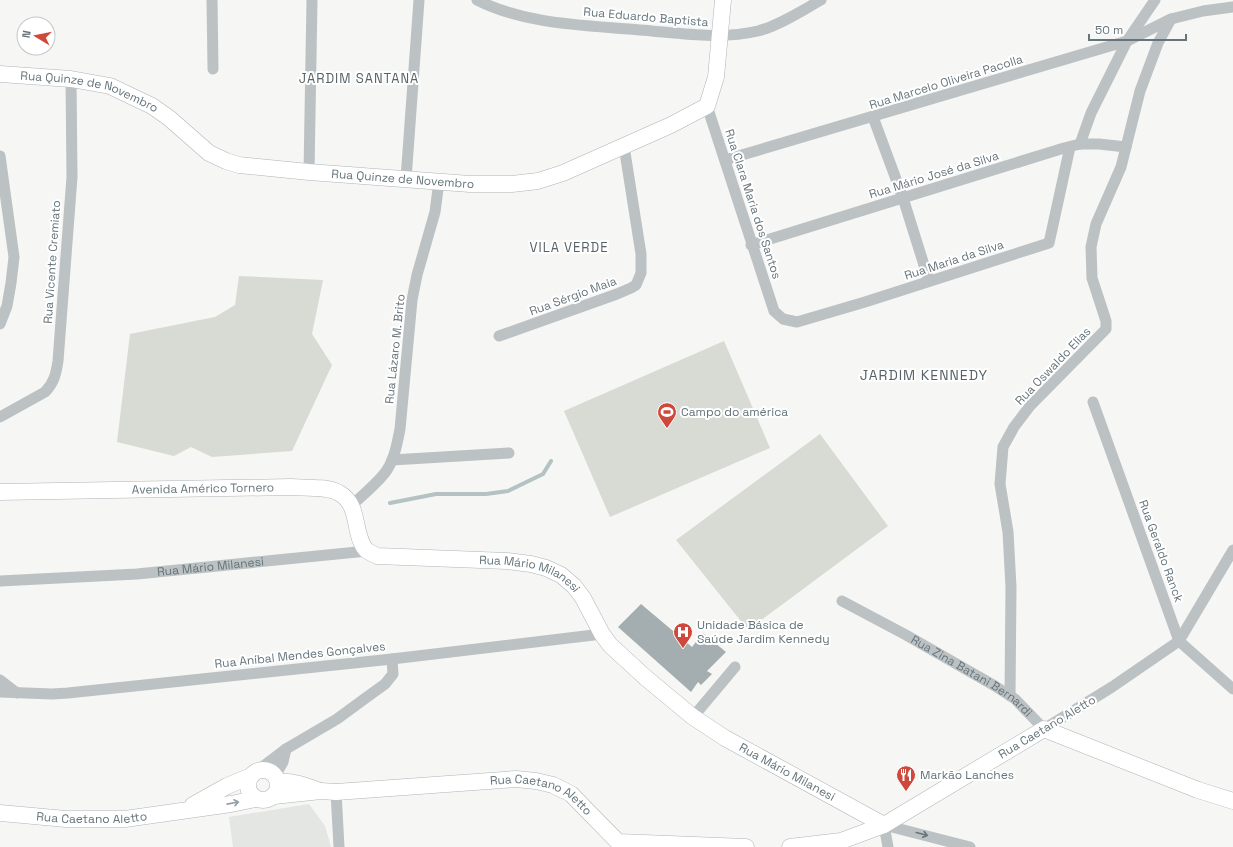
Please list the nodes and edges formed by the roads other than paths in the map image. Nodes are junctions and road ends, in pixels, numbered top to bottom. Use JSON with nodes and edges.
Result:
{"nodes":[{"id":1,"x":212,"y":0,"type":"edge"},
{"id":2,"x":312,"y":0,"type":"edge"},
{"id":3,"x":419,"y":0,"type":"edge"},
{"id":4,"x":477,"y":0,"type":"edge"},
{"id":5,"x":724,"y":0,"type":"edge"},
{"id":6,"x":821,"y":0,"type":"edge"},
{"id":7,"x":1155,"y":0,"type":"edge"},
{"id":8,"x":1233,"y":7,"type":"edge"},
{"id":9,"x":1171,"y":19,"type":"junction"},
{"id":10,"x":719,"y":36,"type":"junction"},
{"id":11,"x":1127,"y":41,"type":"junction"},
{"id":12,"x":213,"y":69,"type":"dead end"},
{"id":13,"x":0,"y":74,"type":"edge"},
{"id":14,"x":71,"y":79,"type":"junction"},
{"id":15,"x":707,"y":106,"type":"junction"},
{"id":16,"x":873,"y":117,"type":"junction"},
{"id":17,"x":1075,"y":145,"type":"junction"},
{"id":18,"x":624,"y":146,"type":"junction"},
{"id":19,"x":1126,"y":147,"type":"junction"},
{"id":20,"x":0,"y":156,"type":"edge"},
{"id":21,"x":725,"y":160,"type":"junction"},
{"id":22,"x":308,"y":172,"type":"junction"},
{"id":23,"x":406,"y":179,"type":"junction"},
{"id":24,"x":439,"y":182,"type":"junction"},
{"id":25,"x":903,"y":198,"type":"junction"},
{"id":26,"x":3,"y":207,"type":"edge"},
{"id":27,"x":751,"y":245,"type":"junction"},
{"id":28,"x":929,"y":281,"type":"junction"},
{"id":29,"x":774,"y":311,"type":"joint"},
{"id":30,"x":0,"y":324,"type":"edge"},
{"id":31,"x":499,"y":336,"type":"dead end"},
{"id":32,"x":1093,"y":402,"type":"dead end"},
{"id":33,"x":0,"y":417,"type":"edge"},
{"id":34,"x":508,"y":453,"type":"dead end"},
{"id":35,"x":392,"y":460,"type":"junction"},
{"id":36,"x":0,"y":492,"type":"edge"},
{"id":37,"x":352,"y":505,"type":"junction"},
{"id":38,"x":1233,"y":550,"type":"edge"},
{"id":39,"x":367,"y":551,"type":"junction"},
{"id":40,"x":0,"y":581,"type":"edge"},
{"id":41,"x":842,"y":601,"type":"dead end"},
{"id":42,"x":602,"y":634,"type":"junction"},
{"id":43,"x":1179,"y":641,"type":"junction"},
{"id":44,"x":392,"y":659,"type":"junction"},
{"id":45,"x":735,"y":667,"type":"dead end"},
{"id":46,"x":0,"y":680,"type":"edge"},
{"id":47,"x":1233,"y":689,"type":"edge"},
{"id":48,"x":0,"y":692,"type":"edge"},
{"id":49,"x":17,"y":692,"type":"junction"},
{"id":50,"x":1010,"y":696,"type":"junction"},
{"id":51,"x":693,"y":717,"type":"junction"},
{"id":52,"x":1044,"y":729,"type":"junction"},
{"id":53,"x":286,"y":749,"type":"junction"},
{"id":54,"x":254,"y":774,"type":"junction"},
{"id":55,"x":276,"y":785,"type":"junction"},
{"id":56,"x":328,"y":791,"type":"junction"},
{"id":57,"x":254,"y":798,"type":"junction"},
{"id":58,"x":1233,"y":801,"type":"edge"},
{"id":59,"x":183,"y":810,"type":"junction"},
{"id":60,"x":0,"y":813,"type":"edge"},
{"id":61,"x":884,"y":825,"type":"junction"},
{"id":62,"x":619,"y":844,"type":"edge"},
{"id":63,"x":339,"y":847,"type":"edge"},
{"id":64,"x":746,"y":847,"type":"edge"},
{"id":65,"x":790,"y":847,"type":"edge"},
{"id":66,"x":888,"y":847,"type":"edge"},
{"id":67,"x":970,"y":847,"type":"edge"}],
"edges":[{"from":1,"to":12,"type":"street"},
{"from":2,"to":22,"type":"street"},
{"from":3,"to":23,"type":"street"},
{"from":4,"to":10,"type":"street","name":"Rua Eduardo Baptista"},
{"from":5,"to":10,"type":"street"},
{"from":6,"to":10,"type":"street","name":"Rua Eduardo Baptista"},
{"from":7,"to":11,"type":"street","name":"Rua Maria da Silva"},
{"from":8,"to":9,"type":"street","name":"Rua Marcelo Oliveira Pacolla"},
{"from":9,"to":11,"type":"street","name":"Rua Marcelo Oliveira Pacolla"},
{"from":9,"to":19,"type":"street","name":"Rua Oswaldo Elias"},
{"from":10,"to":15,"type":"street"},
{"from":11,"to":16,"type":"street","name":"Rua Marcelo Oliveira Pacolla"},
{"from":11,"to":17,"type":"street","name":"Rua Maria da Silva"},
{"from":13,"to":14,"type":"street","name":"Rua Quinze de Novembro"},
{"from":14,"to":22,"type":"street","name":"Rua Quinze de Novembro"},
{"from":14,"to":33,"type":"street","name":"Rua Vicente Cremiato"},
{"from":15,"to":18,"type":"street","name":"Rua Quinze de Novembro"},
{"from":15,"to":21,"type":"street","name":"Rua Clara Maria dos Santos"},
{"from":16,"to":21,"type":"street","name":"Rua Marcelo Oliveira Pacolla"},
{"from":16,"to":25,"type":"street"},
{"from":17,"to":19,"type":"street","name":"Rua Mário José da Silva"},
{"from":17,"to":25,"type":"street","name":"Rua Mário José da Silva"},
{"from":17,"to":28,"type":"street","name":"Rua Maria da Silva"},
{"from":18,"to":24,"type":"street","name":"Rua Quinze de Novembro"},
{"from":18,"to":31,"type":"street","name":"Rua Sérgio Maia"},
{"from":19,"to":50,"type":"street","name":"Rua Oswaldo Elias"},
{"from":20,"to":26,"type":"street"},
{"from":21,"to":27,"type":"street","name":"Rua Clara Maria dos Santos"},
{"from":22,"to":23,"type":"street","name":"Rua Quinze de Novembro"},
{"from":23,"to":24,"type":"street","name":"Rua Quinze de Novembro"},
{"from":24,"to":35,"type":"street","name":"Rua Lázaro M. Brito"},
{"from":25,"to":27,"type":"street","name":"Rua Mário José da Silva"},
{"from":25,"to":28,"type":"street"},
{"from":26,"to":30,"type":"street"},
{"from":27,"to":29,"type":"street","name":"Rua Clara Maria dos Santos"},
{"from":28,"to":29,"type":"street","name":"Rua Maria da Silva"},
{"from":32,"to":43,"type":"street","name":"Rua Geraldo Ranck"},
{"from":34,"to":35,"type":"street"},
{"from":35,"to":37,"type":"street","name":"Rua Lázaro M. Brito"},
{"from":36,"to":37,"type":"street","name":"Avenida Américo Tornero"},
{"from":37,"to":39,"type":"street"},
{"from":38,"to":43,"type":"street","name":"Rua Caetano Aletto"},
{"from":39,"to":40,"type":"street","name":"Rua Mário Milanesi"},
{"from":39,"to":42,"type":"street","name":"Rua Mário Milanesi"},
{"from":41,"to":50,"type":"street","name":"Rua Zina Batani Bernardi"},
{"from":42,"to":44,"type":"street","name":"Rua Aníbal Mendes Gonçalves"},
{"from":42,"to":51,"type":"street","name":"Rua Mário Milanesi"},
{"from":43,"to":47,"type":"street","name":"Rua Geraldo Ranck"},
{"from":43,"to":52,"type":"street","name":"Rua Caetano Aletto"},
{"from":44,"to":49,"type":"street","name":"Rua Aníbal Mendes Gonçalves"},
{"from":44,"to":53,"type":"street"},
{"from":45,"to":51,"type":"street"},
{"from":46,"to":49,"type":"street"},
{"from":48,"to":49,"type":"street","name":"Rua Aníbal Mendes Gonçalves"},
{"from":50,"to":52,"type":"street","name":"Rua Zina Batani Bernardi"},
{"from":51,"to":61,"type":"street","name":"Rua Mário Milanesi"},
{"from":52,"to":58,"type":"street","name":"Rua Zina Batani Bernardi"},
{"from":52,"to":61,"type":"street","name":"Rua Caetano Aletto"},
{"from":53,"to":54,"type":"street"},
{"from":53,"to":55,"type":"street"},
{"from":54,"to":55,"type":"street"},
{"from":54,"to":57,"type":"street"},
{"from":54,"to":59,"type":"street","name":"Rua Caetano Aletto"},
{"from":55,"to":56,"type":"street","name":"Rua Caetano Aletto"},
{"from":55,"to":57,"type":"street"},
{"from":56,"to":62,"type":"street","name":"Rua Caetano Aletto"},
{"from":56,"to":63,"type":"street"},
{"from":59,"to":57,"type":"street","name":"Rua Caetano Aletto","one_way":true},
{"from":59,"to":60,"type":"street","name":"Rua Caetano Aletto"},
{"from":61,"to":65,"type":"street","name":"Rua Caetano Aletto"},
{"from":61,"to":66,"type":"street"},
{"from":61,"to":67,"type":"street","name":"Rua Mário Milanesi","one_way":true},
{"from":62,"to":64,"type":"street","name":"Rua Caetano Aletto"}]}
